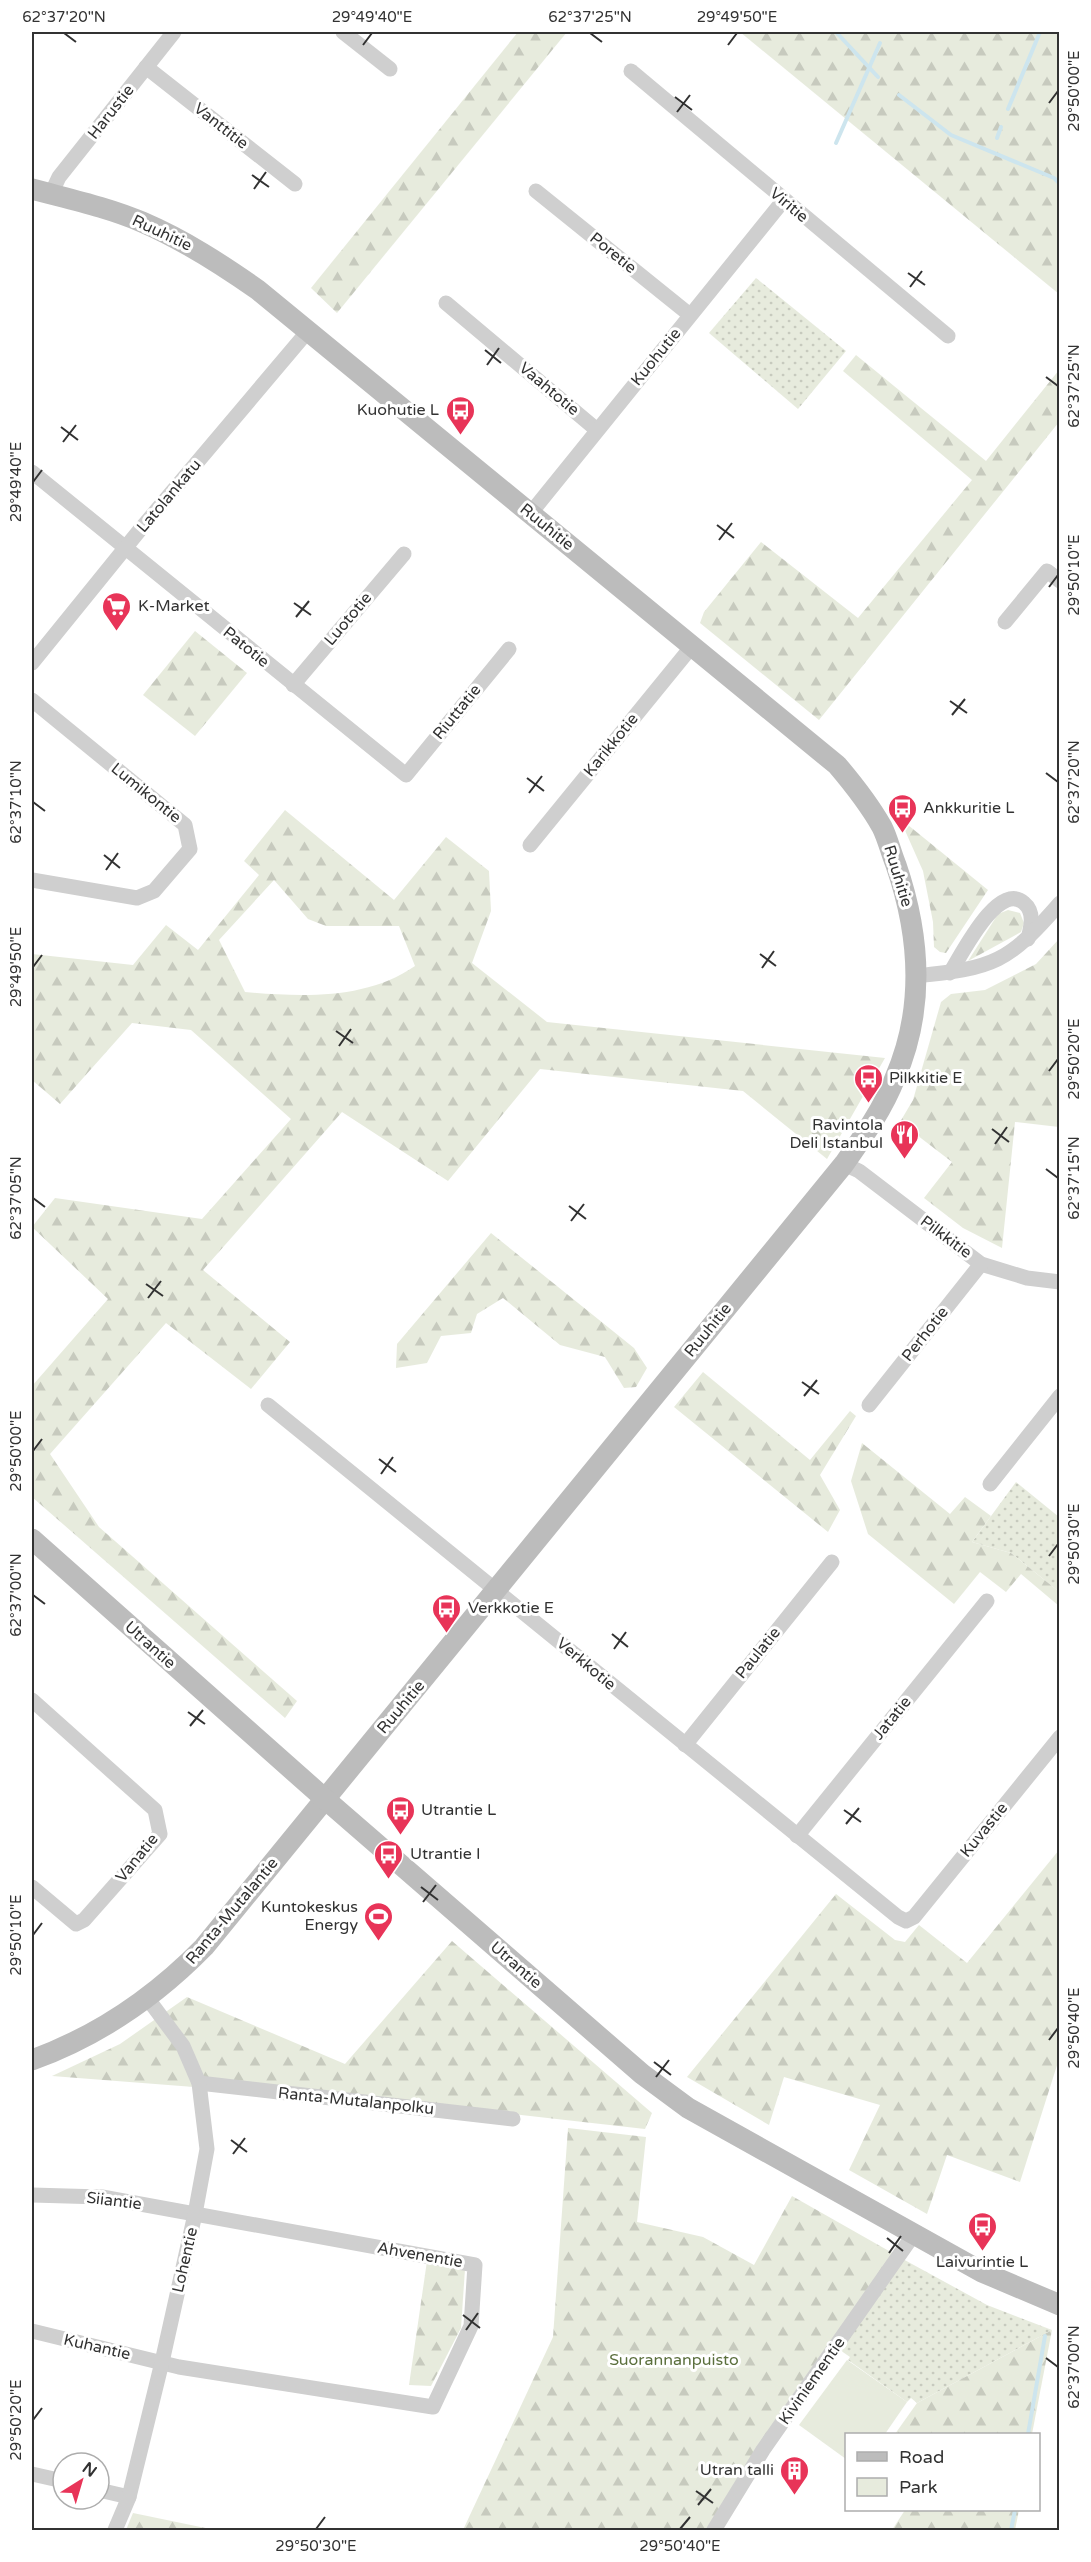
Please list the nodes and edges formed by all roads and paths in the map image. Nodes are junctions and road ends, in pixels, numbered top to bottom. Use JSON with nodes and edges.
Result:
{"nodes":[{"id":1,"x":174,"y":32,"type":"edge"},
{"id":2,"x":343,"y":32,"type":"edge"},
{"id":3,"x":146,"y":67,"type":"junction"},
{"id":4,"x":390,"y":69,"type":"dead end"},
{"id":5,"x":631,"y":71,"type":"dead end"},
{"id":6,"x":295,"y":184,"type":"dead end"},
{"id":7,"x":41,"y":191,"type":"edge"},
{"id":8,"x":536,"y":191,"type":"dead end"},
{"id":9,"x":783,"y":201,"type":"junction"},
{"id":10,"x":446,"y":303,"type":"dead end"},
{"id":11,"x":690,"y":315,"type":"junction"},
{"id":12,"x":308,"y":331,"type":"junction"},
{"id":13,"x":948,"y":336,"type":"dead end"},
{"id":14,"x":597,"y":430,"type":"junction"},
{"id":15,"x":32,"y":472,"type":"edge"},
{"id":16,"x":531,"y":514,"type":"junction"},
{"id":17,"x":124,"y":548,"type":"junction"},
{"id":18,"x":404,"y":554,"type":"dead end"},
{"id":19,"x":1059,"y":581,"type":"edge"},
{"id":20,"x":1005,"y":622,"type":"dead end"},
{"id":21,"x":693,"y":645,"type":"junction"},
{"id":22,"x":508,"y":649,"type":"dead end"},
{"id":23,"x":32,"y":663,"type":"edge"},
{"id":24,"x":293,"y":685,"type":"junction"},
{"id":25,"x":32,"y":700,"type":"edge"},
{"id":26,"x":406,"y":775,"type":"joint"},
{"id":27,"x":530,"y":845,"type":"dead end"},
{"id":28,"x":32,"y":880,"type":"edge"},
{"id":29,"x":1059,"y":903,"type":"edge"},
{"id":30,"x":1028,"y":939,"type":"junction"},
{"id":31,"x":950,"y":973,"type":"junction"},
{"id":32,"x":916,"y":976,"type":"junction"},
{"id":33,"x":844,"y":1164,"type":"junction"},
{"id":34,"x":981,"y":1264,"type":"junction"},
{"id":35,"x":1059,"y":1282,"type":"edge"},
{"id":36,"x":1059,"y":1396,"type":"edge"},
{"id":37,"x":268,"y":1405,"type":"dead end"},
{"id":38,"x":869,"y":1405,"type":"dead end"},
{"id":39,"x":990,"y":1484,"type":"dead end"},
{"id":40,"x":32,"y":1539,"type":"edge"},
{"id":41,"x":832,"y":1562,"type":"dead end"},
{"id":42,"x":497,"y":1590,"type":"junction"},
{"id":43,"x":987,"y":1601,"type":"dead end"},
{"id":44,"x":32,"y":1700,"type":"edge"},
{"id":45,"x":1059,"y":1737,"type":"edge"},
{"id":46,"x":685,"y":1745,"type":"junction"},
{"id":47,"x":325,"y":1799,"type":"junction"},
{"id":48,"x":797,"y":1836,"type":"junction"},
{"id":49,"x":32,"y":1887,"type":"edge"},
{"id":50,"x":906,"y":1921,"type":"joint"},
{"id":51,"x":148,"y":1999,"type":"junction"},
{"id":52,"x":32,"y":2060,"type":"edge"},
{"id":53,"x":199,"y":2083,"type":"junction"},
{"id":54,"x":513,"y":2119,"type":"dead end"},
{"id":55,"x":32,"y":2195,"type":"edge"},
{"id":56,"x":195,"y":2214,"type":"junction"},
{"id":57,"x":914,"y":2234,"type":"junction"},
{"id":58,"x":1059,"y":2305,"type":"edge"},
{"id":59,"x":32,"y":2331,"type":"edge"},
{"id":60,"x":162,"y":2362,"type":"junction"},
{"id":61,"x":32,"y":2474,"type":"edge"},
{"id":62,"x":51,"y":2478,"type":"edge"},
{"id":63,"x":111,"y":2493,"type":"edge"},
{"id":64,"x":129,"y":2497,"type":"junction"},
{"id":65,"x":115,"y":2530,"type":"edge"},
{"id":66,"x":714,"y":2530,"type":"edge"}],
"edges":[{"from":1,"to":3,"type":"street","name":"Harustie"},
{"from":2,"to":4,"type":"street"},
{"from":3,"to":6,"type":"street","name":"Vanttitie"},
{"from":3,"to":7,"type":"street","name":"Harustie"},
{"from":5,"to":9,"type":"street","name":"Viritie"},
{"from":7,"to":12,"type":"street","name":"Ruuhitie"},
{"from":8,"to":11,"type":"street","name":"Poretie"},
{"from":9,"to":11,"type":"street","name":"Kuohutie"},
{"from":9,"to":13,"type":"street","name":"Viritie"},
{"from":10,"to":14,"type":"street","name":"Vaahtotie"},
{"from":11,"to":14,"type":"street","name":"Kuohutie"},
{"from":12,"to":16,"type":"street","name":"Ruuhitie"},
{"from":12,"to":17,"type":"street","name":"Latolankatu"},
{"from":14,"to":16,"type":"street","name":"Kuohutie"},
{"from":15,"to":17,"type":"street","name":"Patotie"},
{"from":16,"to":21,"type":"street","name":"Ruuhitie"},
{"from":17,"to":23,"type":"street","name":"Latolankatu"},
{"from":17,"to":24,"type":"street","name":"Patotie"},
{"from":18,"to":24,"type":"street","name":"Luototie"},
{"from":19,"to":20,"type":"street"},
{"from":21,"to":27,"type":"street","name":"Karikkotie"},
{"from":21,"to":32,"type":"street","name":"Ruuhitie"},
{"from":22,"to":26,"type":"street","name":"Riuttatie"},
{"from":24,"to":26,"type":"street","name":"Patotie"},
{"from":25,"to":28,"type":"street","name":"Lumikontie"},
{"from":29,"to":30,"type":"street"},
{"from":30,"to":31,"type":"street"},
{"from":30,"to":31,"type":"street"},
{"from":31,"to":32,"type":"street"},
{"from":32,"to":33,"type":"street","name":"Ruuhitie"},
{"from":33,"to":34,"type":"street","name":"Pilkkitie"},
{"from":33,"to":42,"type":"street","name":"Ruuhitie"},
{"from":34,"to":35,"type":"street","name":"Pilkkitie"},
{"from":34,"to":38,"type":"street","name":"Perhotie"},
{"from":36,"to":39,"type":"street"},
{"from":37,"to":42,"type":"street","name":"Verkkotie"},
{"from":40,"to":47,"type":"street","name":"Utrantie"},
{"from":41,"to":46,"type":"street","name":"Paulatie"},
{"from":42,"to":46,"type":"street","name":"Verkkotie"},
{"from":42,"to":47,"type":"street","name":"Ruuhitie"},
{"from":43,"to":48,"type":"street","name":"Jatatie"},
{"from":44,"to":49,"type":"street","name":"Vanatie"},
{"from":45,"to":50,"type":"street","name":"Kuvastie"},
{"from":46,"to":48,"type":"street","name":"Verkkotie"},
{"from":47,"to":51,"type":"street","name":"Ranta-Mutalantie"},
{"from":47,"to":57,"type":"street","name":"Utrantie"},
{"from":48,"to":50,"type":"street","name":"Verkkotie"},
{"from":51,"to":52,"type":"street","name":"Ranta-Mutalantie"},
{"from":51,"to":53,"type":"street","name":"Lohentie"},
{"from":53,"to":54,"type":"street","name":"Ranta-Mutalanpolku"},
{"from":53,"to":56,"type":"street","name":"Lohentie"},
{"from":55,"to":56,"type":"street","name":"Siiantie"},
{"from":56,"to":60,"type":"street","name":"Lohentie"},
{"from":56,"to":60,"type":"street","name":"Ahvenentie"},
{"from":57,"to":58,"type":"street","name":"Utrantie"},
{"from":57,"to":66,"type":"street","name":"Kiviniementie"},
{"from":59,"to":60,"type":"street","name":"Kuhantie"},
{"from":60,"to":64,"type":"street","name":"Lohentie"},
{"from":61,"to":62,"type":"street"},
{"from":63,"to":64,"type":"street"},
{"from":64,"to":65,"type":"street","name":"Lohentie"}]}
